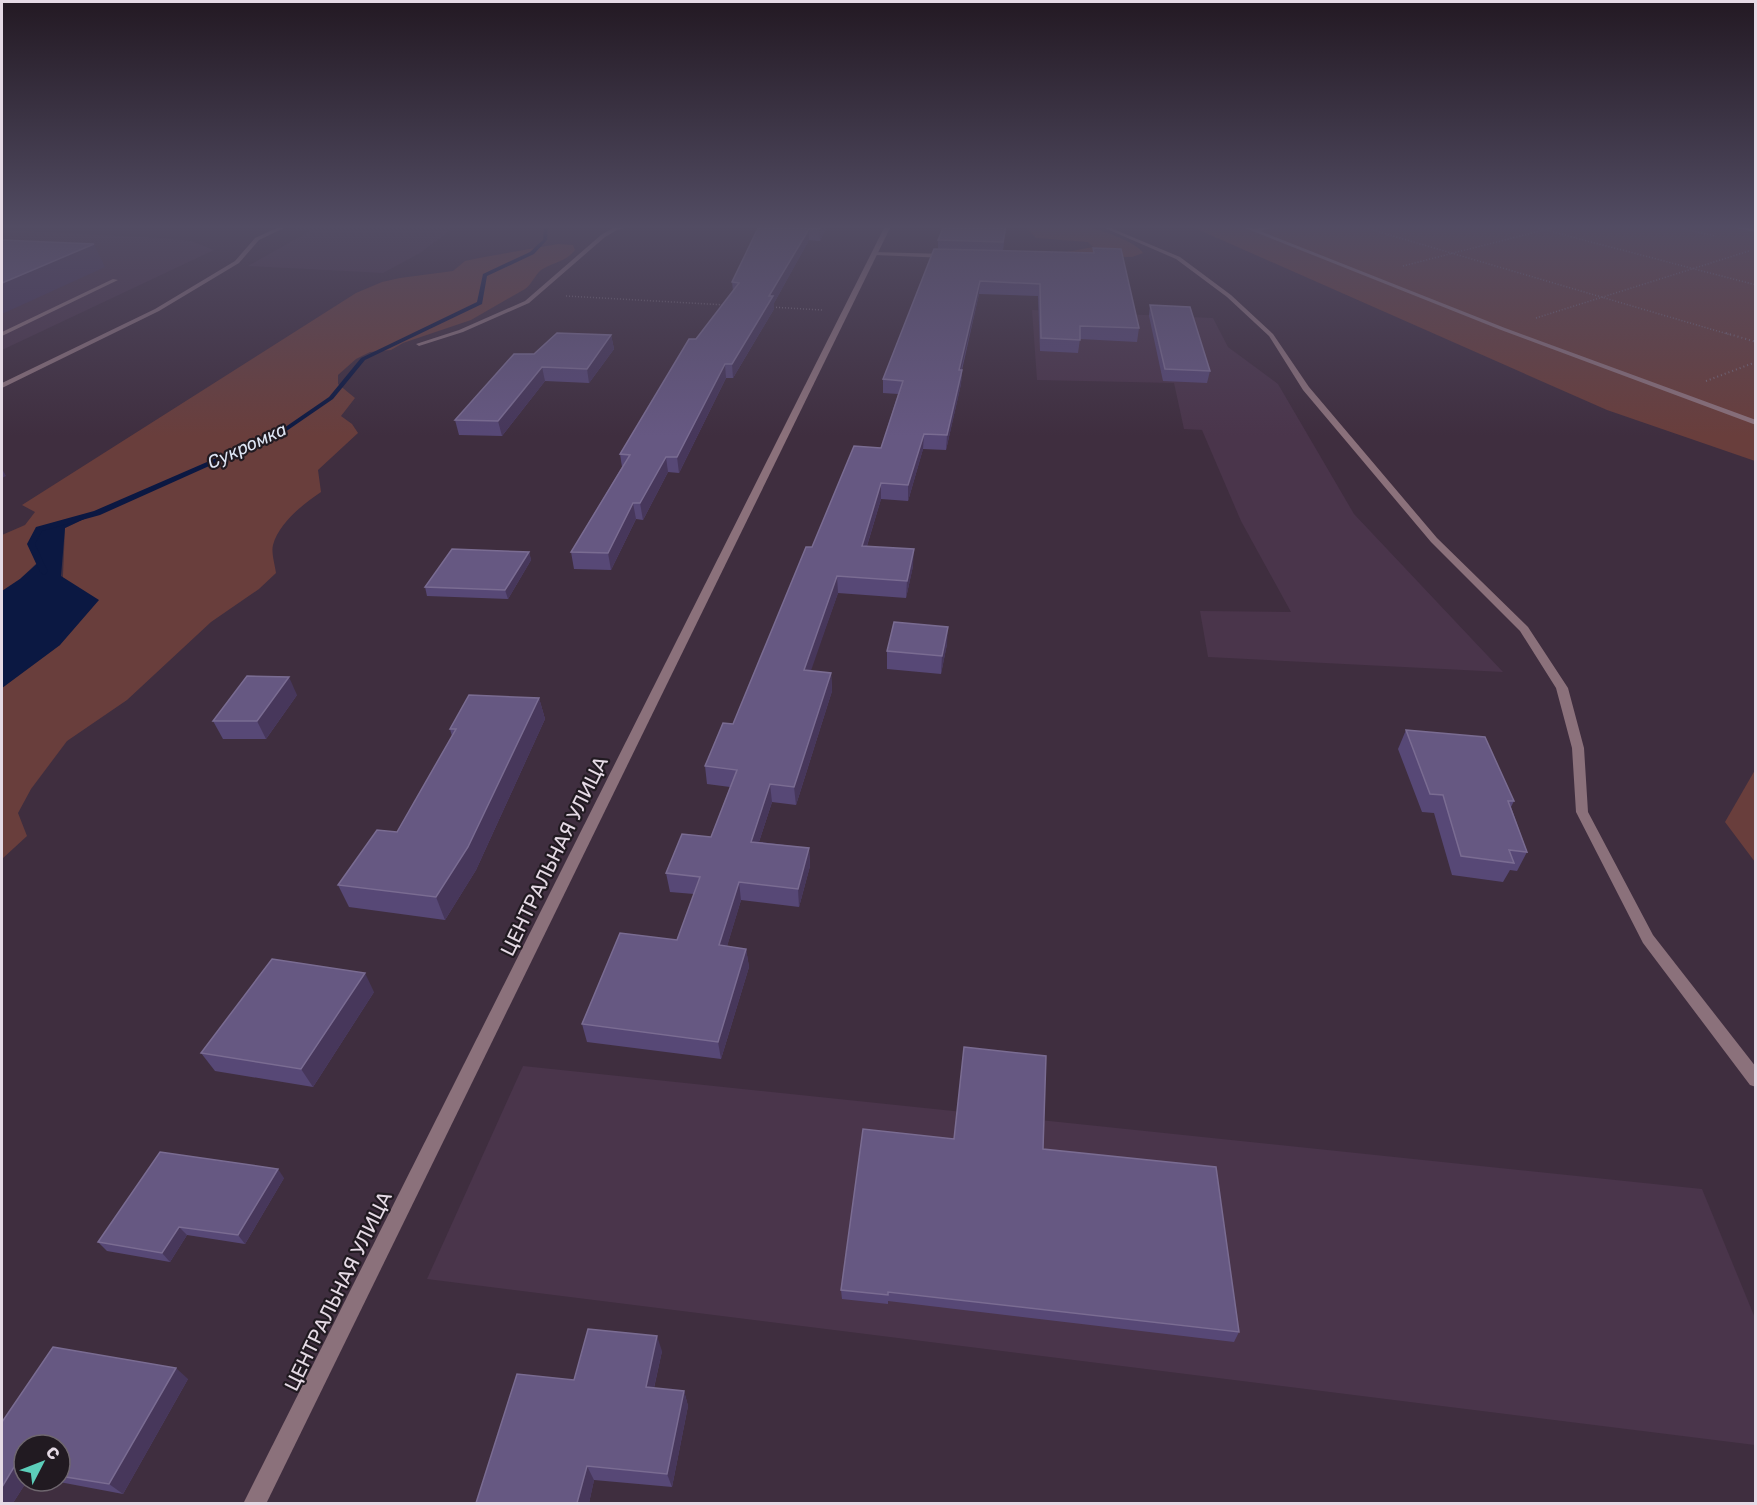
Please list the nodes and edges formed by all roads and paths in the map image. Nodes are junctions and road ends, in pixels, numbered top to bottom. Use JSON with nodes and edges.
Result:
{"nodes":[{"id":1,"x":81,"y":296,"type":"edge"},
{"id":2,"x":180,"y":296,"type":"edge"},
{"id":3,"x":533,"y":296,"type":"edge"},
{"id":4,"x":559,"y":296,"type":"edge"},
{"id":5,"x":853,"y":296,"type":"edge"},
{"id":6,"x":1228,"y":296,"type":"edge"},
{"id":7,"x":1422,"y":296,"type":"edge"},
{"id":8,"x":1602,"y":297,"type":"joint"},
{"id":9,"x":727,"y":305,"type":"edge"},
{"id":10,"x":763,"y":306,"type":"edge"},
{"id":11,"x":846,"y":311,"type":"junction"},
{"id":12,"x":1503,"y":329,"type":"junction"},
{"id":13,"x":2,"y":334,"type":"edge"},
{"id":14,"x":1755,"y":342,"type":"edge"},
{"id":15,"x":419,"y":344,"type":"dead end"},
{"id":16,"x":1755,"y":362,"type":"edge"},
{"id":17,"x":2,"y":386,"type":"edge"},
{"id":18,"x":1673,"y":394,"type":"junction"},
{"id":19,"x":1755,"y":423,"type":"edge"},
{"id":20,"x":1755,"y":1080,"type":"edge"},
{"id":21,"x":254,"y":1503,"type":"edge"}],
"edges":[{"from":1,"to":13,"type":"street"},
{"from":2,"to":17,"type":"street"},
{"from":3,"to":15,"type":"street"},
{"from":4,"to":9,"type":"path"},
{"from":5,"to":11,"type":"street","name":"ЦЕНТРАЛЬНАЯ УЛИЦА"},
{"from":6,"to":20,"type":"street"},
{"from":7,"to":12,"type":"street"},
{"from":8,"to":12,"type":"path"},
{"from":8,"to":14,"type":"path"},
{"from":10,"to":11,"type":"path"},
{"from":11,"to":21,"type":"street","name":"ЦЕНТРАЛЬНАЯ УЛИЦА"},
{"from":12,"to":18,"type":"street"},
{"from":16,"to":18,"type":"path"},
{"from":18,"to":19,"type":"street"}]}
